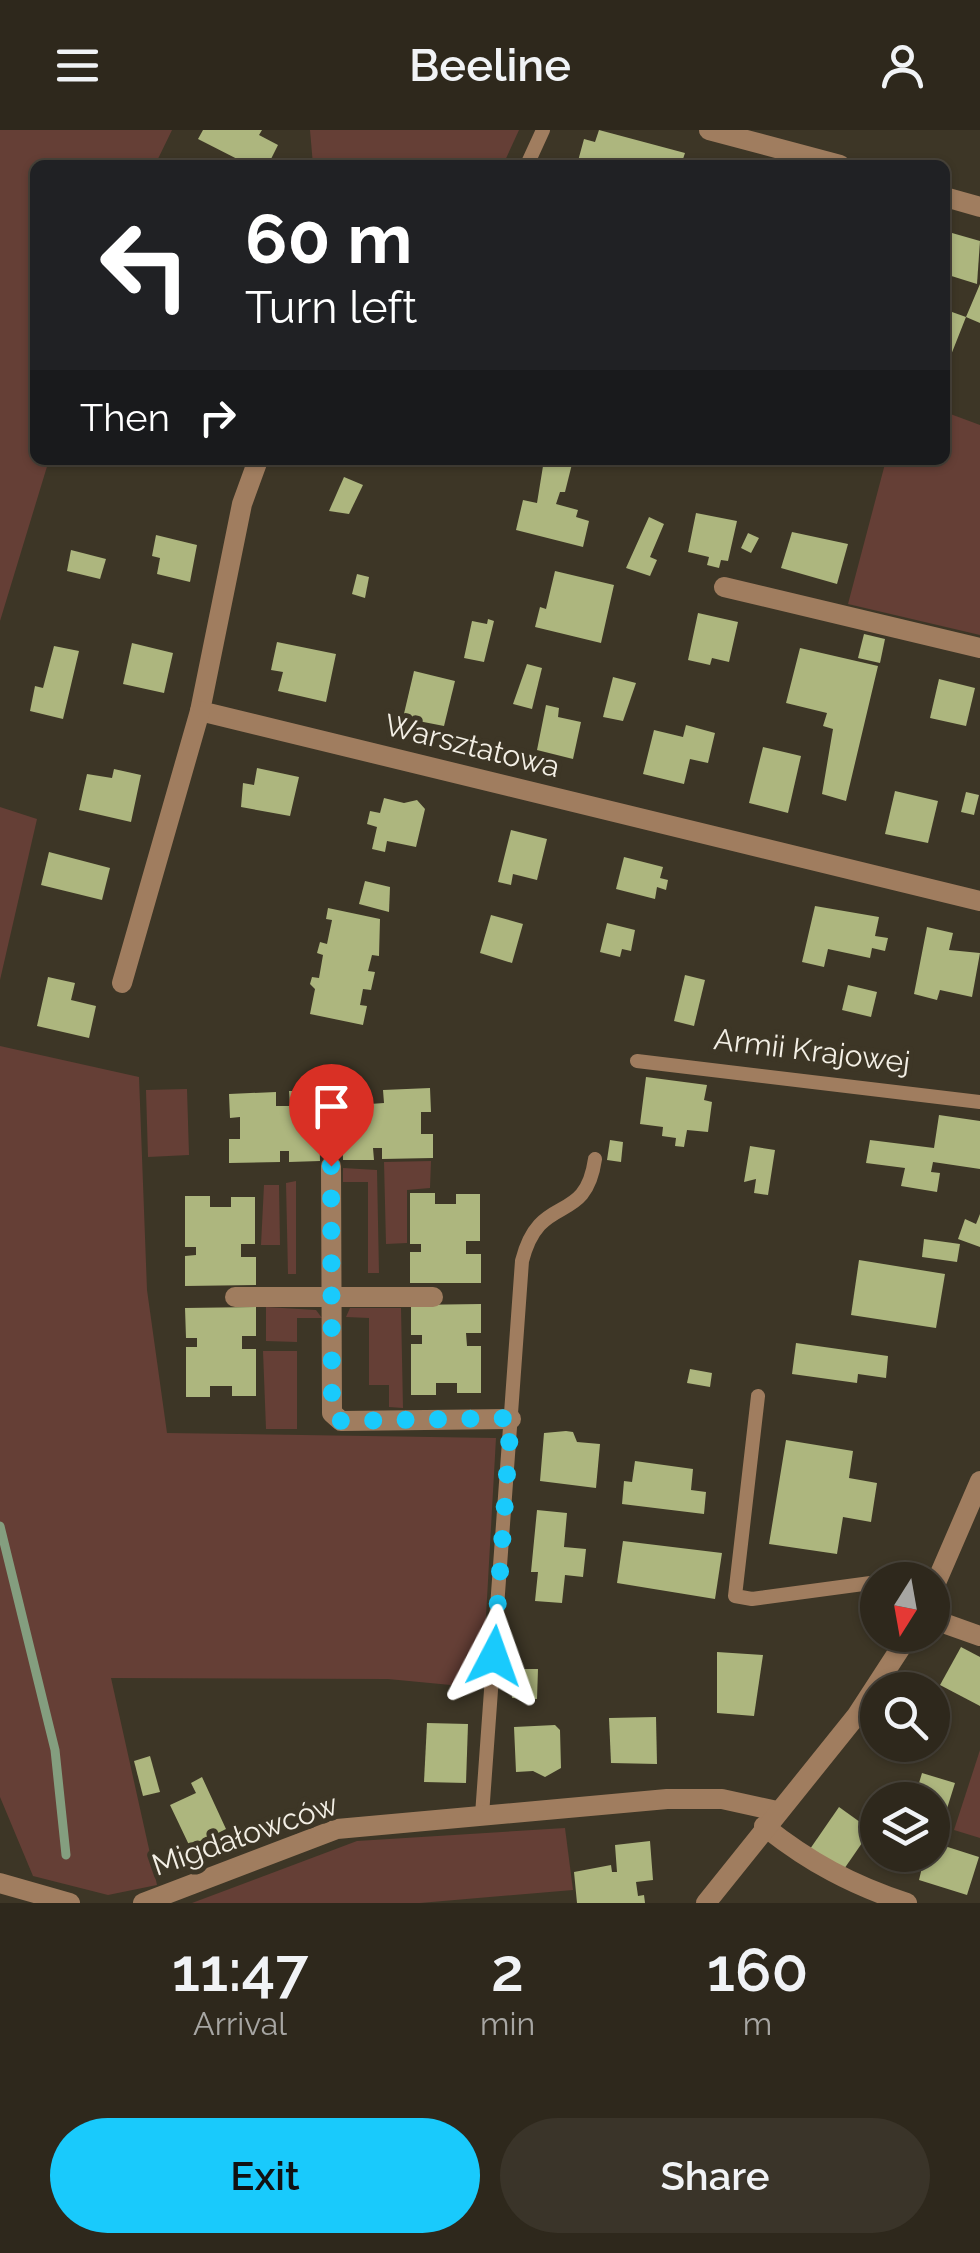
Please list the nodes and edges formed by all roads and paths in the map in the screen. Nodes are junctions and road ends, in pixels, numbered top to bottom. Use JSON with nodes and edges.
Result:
{"nodes":[{"id":1,"x":543,"y":130,"type":"edge"},
{"id":2,"x":709,"y":130,"type":"edge"},
{"id":3,"x":529,"y":160,"type":"edge"},
{"id":4,"x":821,"y":160,"type":"edge"},
{"id":5,"x":950,"y":198,"type":"edge"},
{"id":6,"x":980,"y":207,"type":"edge"},
{"id":7,"x":256,"y":465,"type":"edge"},
{"id":8,"x":724,"y":587,"type":"dead end"},
{"id":9,"x":980,"y":648,"type":"edge"},
{"id":10,"x":200,"y":711,"type":"junction"},
{"id":11,"x":980,"y":901,"type":"edge"},
{"id":12,"x":122,"y":983,"type":"dead end"},
{"id":13,"x":637,"y":1061,"type":"dead end"},
{"id":14,"x":980,"y":1102,"type":"edge"},
{"id":15,"x":595,"y":1160,"type":"dead end"},
{"id":16,"x":331,"y":1166,"type":"dead end"},
{"id":17,"x":331,"y":1297,"type":"junction"},
{"id":18,"x":433,"y":1297,"type":"dead end"},
{"id":19,"x":235,"y":1298,"type":"dead end"},
{"id":20,"x":758,"y":1396,"type":"dead end"},
{"id":21,"x":511,"y":1418,"type":"junction"},
{"id":22,"x":980,"y":1480,"type":"edge"},
{"id":23,"x":945,"y":1562,"type":"edge"},
{"id":24,"x":860,"y":1585,"type":"edge"},
{"id":25,"x":950,"y":1625,"type":"edge"},
{"id":26,"x":980,"y":1636,"type":"edge"},
{"id":27,"x":898,"y":1652,"type":"edge"},
{"id":28,"x":482,"y":1815,"type":"junction"},
{"id":29,"x":771,"y":1818,"type":"junction"},
{"id":30,"x":0,"y":1882,"type":"edge"},
{"id":31,"x":70,"y":1903,"type":"edge"},
{"id":32,"x":146,"y":1903,"type":"edge"},
{"id":33,"x":706,"y":1903,"type":"edge"},
{"id":34,"x":906,"y":1903,"type":"edge"}],
"edges":[{"from":1,"to":3,"type":"lane"},
{"from":2,"to":4,"type":"street"},
{"from":5,"to":6,"type":"street"},
{"from":7,"to":10,"type":"street"},
{"from":8,"to":9,"type":"street"},
{"from":10,"to":11,"type":"street","name":"Warsztatowa"},
{"from":10,"to":12,"type":"street"},
{"from":13,"to":14,"type":"lane","name":"Armii Krajowej"},
{"from":15,"to":21,"type":"lane"},
{"from":16,"to":17,"type":"street"},
{"from":17,"to":18,"type":"street"},
{"from":17,"to":19,"type":"street"},
{"from":17,"to":21,"type":"street"},
{"from":20,"to":24,"type":"lane"},
{"from":21,"to":28,"type":"lane"},
{"from":22,"to":23,"type":"street"},
{"from":25,"to":26,"type":"street"},
{"from":27,"to":29,"type":"street"},
{"from":28,"to":29,"type":"street","name":"Migdałowców"},
{"from":28,"to":32,"type":"street","name":"Migdałowców"},
{"from":29,"to":33,"type":"street"},
{"from":29,"to":34,"type":"street"},
{"from":30,"to":31,"type":"street"}]}
